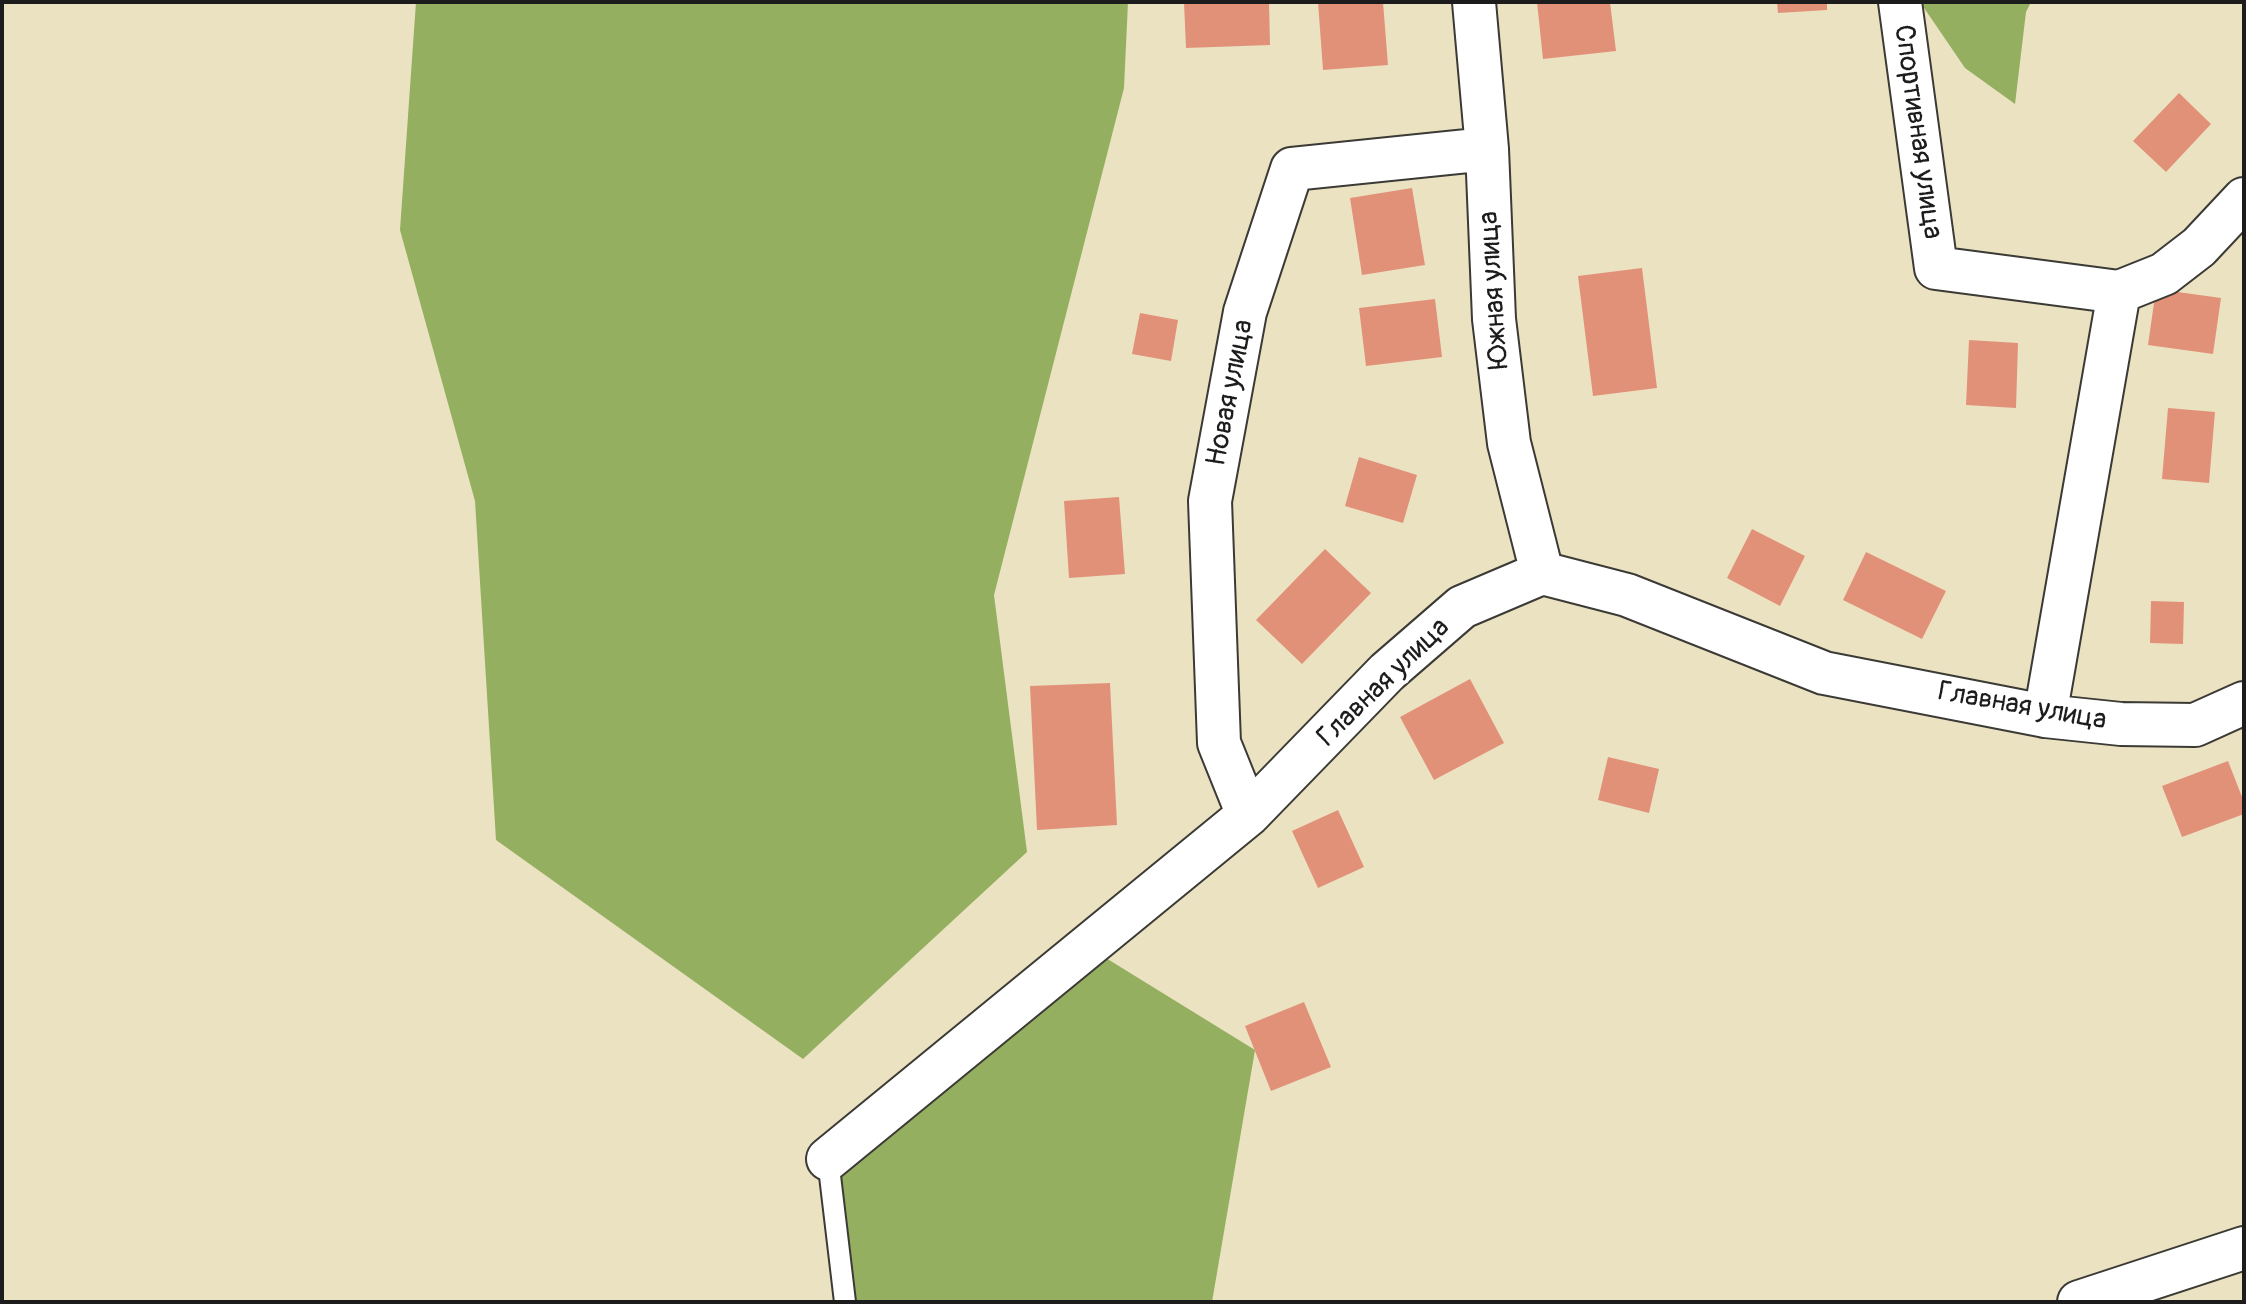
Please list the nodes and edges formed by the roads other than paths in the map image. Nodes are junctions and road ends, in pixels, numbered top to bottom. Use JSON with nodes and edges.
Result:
{"nodes":[{"id":1,"x":1474,"y":2,"type":"edge"},
{"id":2,"x":1900,"y":2,"type":"edge"},
{"id":3,"x":1487,"y":149,"type":"junction"},
{"id":4,"x":2244,"y":199,"type":"edge"},
{"id":5,"x":2119,"y":292,"type":"junction"},
{"id":6,"x":1542,"y":573,"type":"junction"},
{"id":7,"x":2244,"y":703,"type":"edge"},
{"id":8,"x":2045,"y":716,"type":"junction"},
{"id":9,"x":1248,"y":815,"type":"junction"},
{"id":10,"x":828,"y":1159,"type":"joint"},
{"id":11,"x":2244,"y":1248,"type":"edge"},
{"id":12,"x":845,"y":1302,"type":"edge"},
{"id":13,"x":2079,"y":1302,"type":"edge"}],
"edges":[{"from":1,"to":3,"type":"street","name":"Южная улица"},
{"from":2,"to":5,"type":"street","name":"Спортивная улица"},
{"from":3,"to":6,"type":"street","name":"Южная улица"},
{"from":3,"to":9,"type":"street","name":"Новая улица"},
{"from":4,"to":5,"type":"street","name":"Спортивная улица"},
{"from":5,"to":8,"type":"street"},
{"from":6,"to":8,"type":"street","name":"Главная улица"},
{"from":6,"to":9,"type":"street","name":"Главная улица"},
{"from":7,"to":8,"type":"street","name":"Главная улица"},
{"from":9,"to":10,"type":"street","name":"Главная улица"},
{"from":10,"to":12,"type":"lane"},
{"from":11,"to":13,"type":"street"}]}
